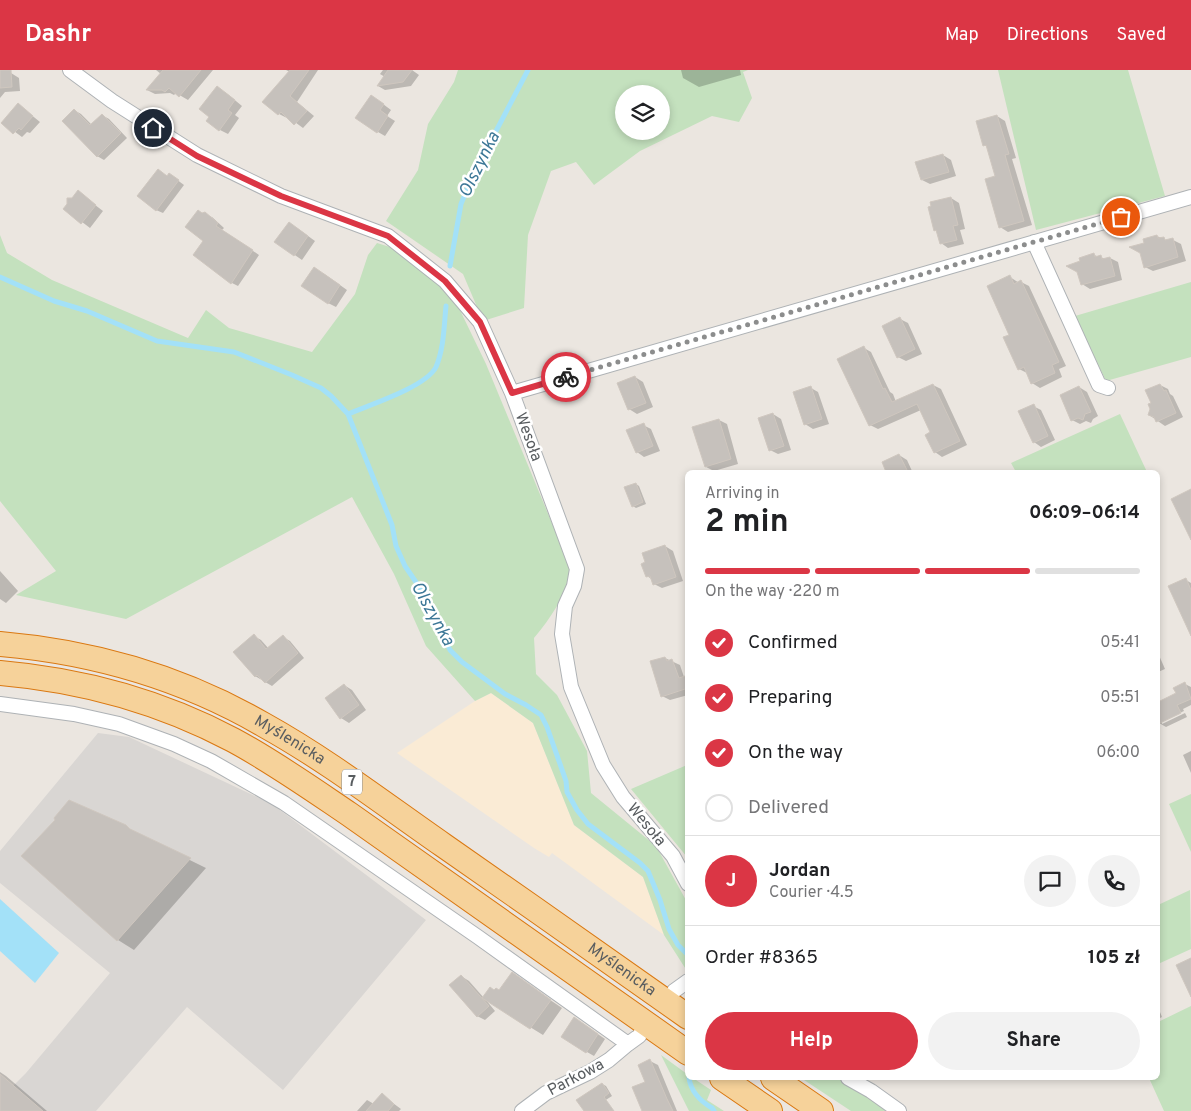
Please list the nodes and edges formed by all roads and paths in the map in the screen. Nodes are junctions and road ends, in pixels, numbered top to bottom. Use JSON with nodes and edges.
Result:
{"nodes":[{"id":1,"x":70,"y":70,"type":"edge"},
{"id":2,"x":1191,"y":197,"type":"edge"},
{"id":3,"x":1034,"y":242,"type":"junction"},
{"id":4,"x":1108,"y":388,"type":"dead end"},
{"id":5,"x":512,"y":393,"type":"junction"},
{"id":6,"x":0,"y":644,"type":"edge"},
{"id":7,"x":0,"y":673,"type":"edge"},
{"id":8,"x":0,"y":704,"type":"edge"},
{"id":9,"x":685,"y":878,"type":"edge"},
{"id":10,"x":685,"y":983,"type":"edge"},
{"id":11,"x":666,"y":1001,"type":"junction"},
{"id":12,"x":685,"y":1015,"type":"edge"},
{"id":13,"x":647,"y":1024,"type":"junction"},
{"id":14,"x":628,"y":1044,"type":"junction"},
{"id":15,"x":685,"y":1051,"type":"edge"},
{"id":16,"x":725,"y":1080,"type":"edge"},
{"id":17,"x":776,"y":1080,"type":"edge"},
{"id":18,"x":852,"y":1080,"type":"edge"},
{"id":19,"x":522,"y":1111,"type":"edge"},
{"id":20,"x":770,"y":1111,"type":"edge"},
{"id":21,"x":821,"y":1111,"type":"edge"},
{"id":22,"x":899,"y":1111,"type":"edge"}],
"edges":[{"from":1,"to":5,"type":"street","name":"Wesoła"},
{"from":2,"to":3,"type":"street"},
{"from":3,"to":4,"type":"street"},
{"from":3,"to":5,"type":"street"},
{"from":5,"to":9,"type":"street","name":"Wesoła"},
{"from":6,"to":11,"type":"highway","name":"Myślenicka","number":"7"},
{"from":7,"to":13,"type":"highway","name":"Myślenicka","number":"7"},
{"from":8,"to":14,"type":"street"},
{"from":10,"to":11,"type":"street"},
{"from":11,"to":12,"type":"highway","number":"7"},
{"from":13,"to":14,"type":"street","name":"Parkowa"},
{"from":13,"to":15,"type":"highway","number":"7"},
{"from":14,"to":19,"type":"street","name":"Parkowa"},
{"from":16,"to":20,"type":"highway"},
{"from":17,"to":21,"type":"highway"},
{"from":18,"to":22,"type":"street"}]}
